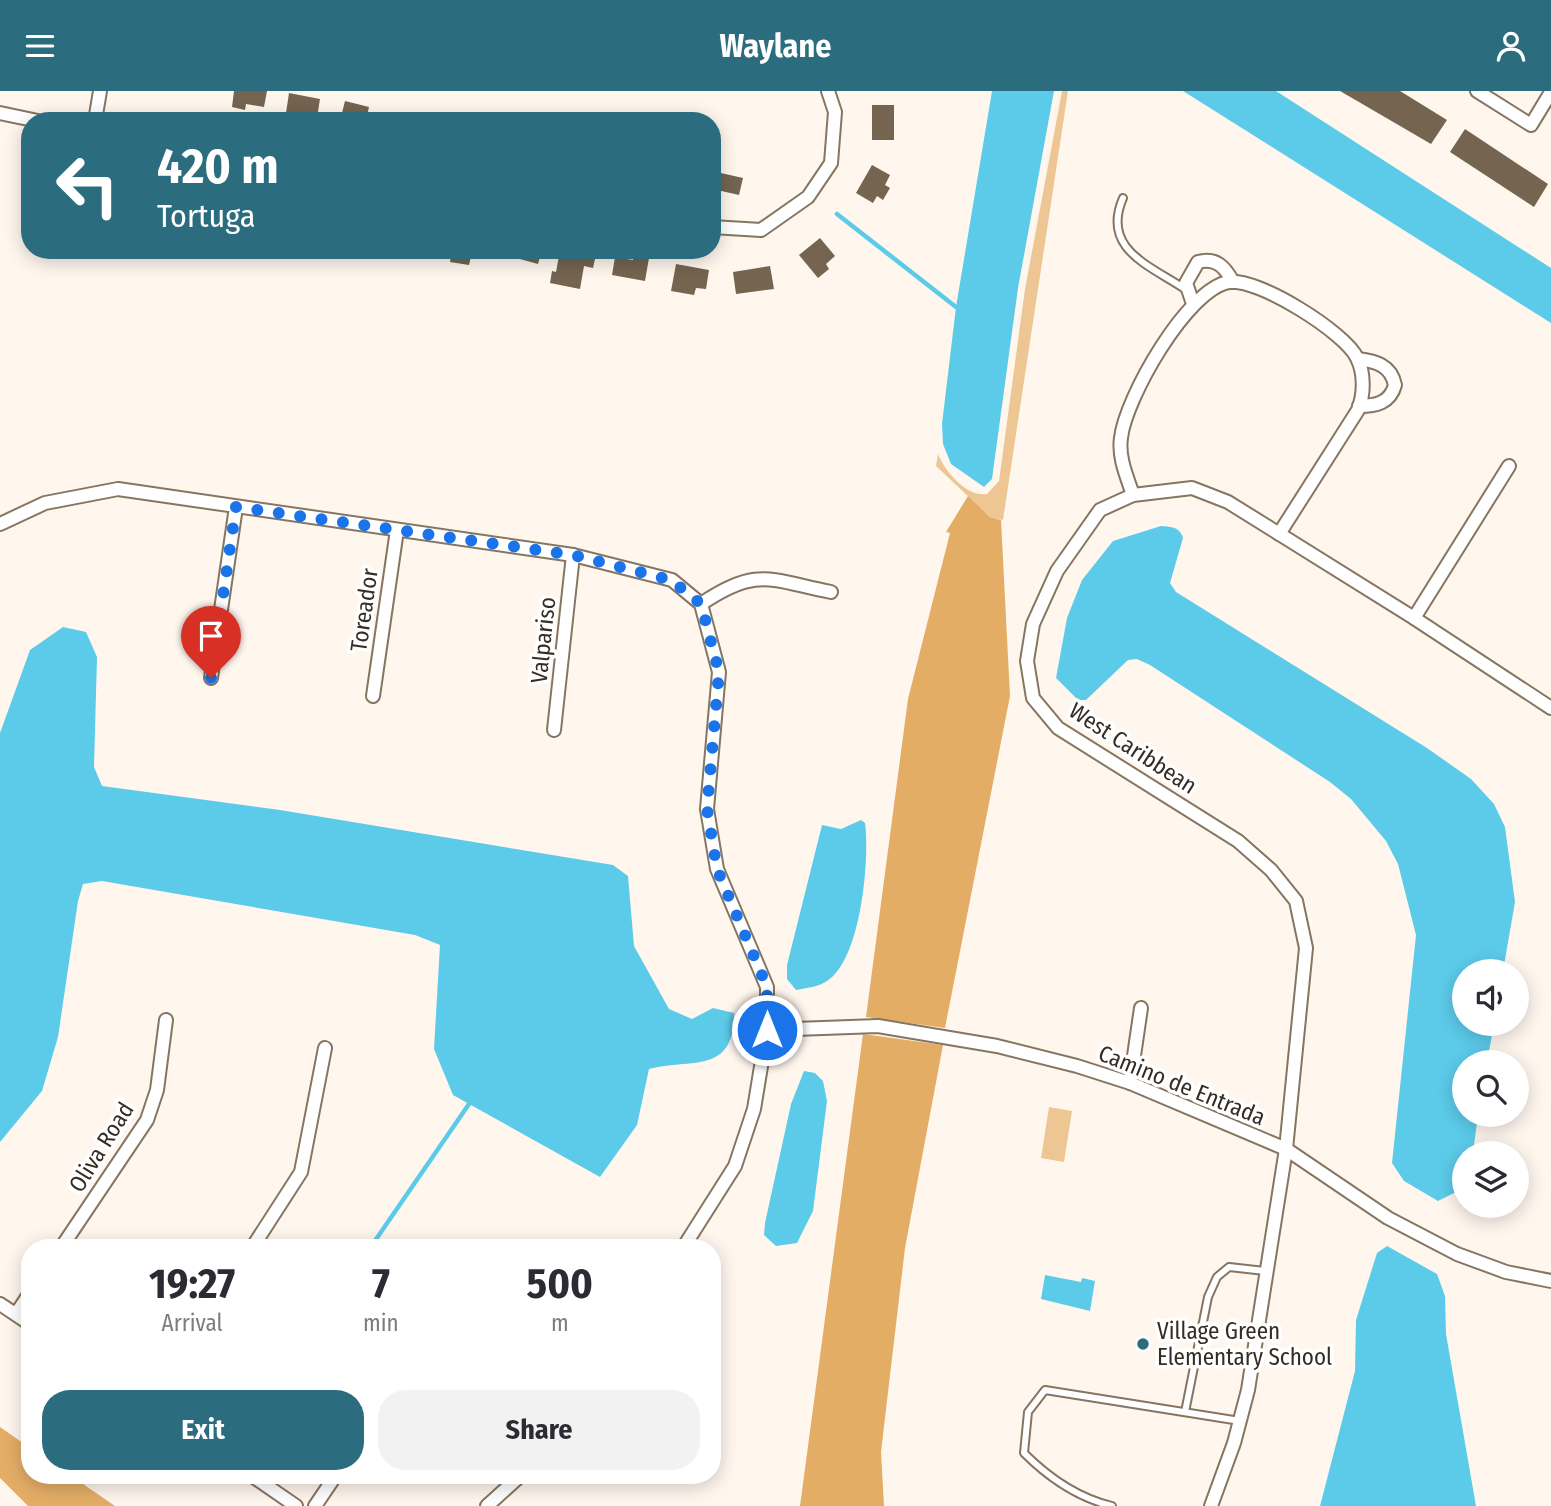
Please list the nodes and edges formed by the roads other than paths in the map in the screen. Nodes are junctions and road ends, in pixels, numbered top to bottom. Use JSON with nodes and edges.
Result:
{"nodes":[{"id":1,"x":100,"y":91,"type":"edge"},
{"id":2,"x":828,"y":91,"type":"edge"},
{"id":3,"x":1478,"y":91,"type":"edge"},
{"id":4,"x":1551,"y":92,"type":"edge"},
{"id":5,"x":96,"y":112,"type":"edge"},
{"id":6,"x":0,"y":113,"type":"edge"},
{"id":7,"x":21,"y":117,"type":"edge"},
{"id":8,"x":1124,"y":198,"type":"dead end"},
{"id":9,"x":721,"y":228,"type":"edge"},
{"id":10,"x":1233,"y":282,"type":"junction"},
{"id":11,"x":1186,"y":290,"type":"junction"},
{"id":12,"x":1193,"y":304,"type":"junction"},
{"id":13,"x":1358,"y":359,"type":"junction"},
{"id":14,"x":1359,"y":406,"type":"junction"},
{"id":15,"x":1509,"y":467,"type":"dead end"},
{"id":16,"x":1133,"y":495,"type":"junction"},
{"id":17,"x":236,"y":507,"type":"junction"},
{"id":18,"x":0,"y":524,"type":"edge"},
{"id":19,"x":397,"y":530,"type":"junction"},
{"id":20,"x":1279,"y":534,"type":"junction"},
{"id":21,"x":573,"y":555,"type":"junction"},
{"id":22,"x":831,"y":591,"type":"dead end"},
{"id":23,"x":701,"y":604,"type":"junction"},
{"id":24,"x":1414,"y":618,"type":"junction"},
{"id":25,"x":211,"y":678,"type":"dead end"},
{"id":26,"x":373,"y":696,"type":"dead end"},
{"id":27,"x":1550,"y":703,"type":"edge"},
{"id":28,"x":554,"y":730,"type":"dead end"},
{"id":29,"x":1142,"y":1008,"type":"dead end"},
{"id":30,"x":166,"y":1020,"type":"dead end"},
{"id":31,"x":767,"y":1030,"type":"junction"},
{"id":32,"x":325,"y":1048,"type":"dead end"},
{"id":33,"x":1130,"y":1083,"type":"junction"},
{"id":34,"x":1286,"y":1149,"type":"junction"},
{"id":35,"x":67,"y":1239,"type":"edge"},
{"id":36,"x":259,"y":1239,"type":"edge"},
{"id":37,"x":689,"y":1239,"type":"edge"},
{"id":38,"x":1265,"y":1271,"type":"junction"},
{"id":39,"x":1551,"y":1281,"type":"edge"},
{"id":40,"x":0,"y":1304,"type":"edge"},
{"id":41,"x":21,"y":1306,"type":"edge"},
{"id":42,"x":16,"y":1314,"type":"junction"},
{"id":43,"x":21,"y":1318,"type":"edge"},
{"id":44,"x":1185,"y":1412,"type":"junction"},
{"id":45,"x":1240,"y":1421,"type":"junction"},
{"id":46,"x":264,"y":1484,"type":"edge"},
{"id":47,"x":330,"y":1484,"type":"edge"},
{"id":48,"x":511,"y":1484,"type":"edge"},
{"id":49,"x":296,"y":1506,"type":"edge"},
{"id":50,"x":315,"y":1506,"type":"edge"},
{"id":51,"x":487,"y":1506,"type":"edge"},
{"id":52,"x":1112,"y":1506,"type":"edge"},
{"id":53,"x":1211,"y":1506,"type":"edge"}],
"edges":[{"from":1,"to":5,"type":"street"},
{"from":2,"to":9,"type":"street"},
{"from":3,"to":4,"type":"street"},
{"from":6,"to":7,"type":"street"},
{"from":8,"to":11,"type":"lane"},
{"from":10,"to":11,"type":"street"},
{"from":10,"to":12,"type":"street"},
{"from":10,"to":13,"type":"street"},
{"from":11,"to":12,"type":"street"},
{"from":12,"to":16,"type":"street"},
{"from":13,"to":14,"type":"street"},
{"from":13,"to":14,"type":"street"},
{"from":14,"to":20,"type":"street"},
{"from":15,"to":24,"type":"street"},
{"from":16,"to":20,"type":"street","name":"West Caribbean"},
{"from":16,"to":34,"type":"street","name":"West Caribbean"},
{"from":17,"to":18,"type":"street"},
{"from":17,"to":19,"type":"street"},
{"from":17,"to":25,"type":"street"},
{"from":19,"to":21,"type":"street"},
{"from":19,"to":26,"type":"street","name":"Toreador"},
{"from":20,"to":24,"type":"street","name":"West Caribbean"},
{"from":21,"to":23,"type":"street"},
{"from":21,"to":28,"type":"street","name":"Valpariso"},
{"from":22,"to":23,"type":"street"},
{"from":23,"to":31,"type":"street"},
{"from":24,"to":27,"type":"street","name":"West Caribbean"},
{"from":29,"to":33,"type":"street"},
{"from":30,"to":35,"type":"street","name":"Oliva Road"},
{"from":31,"to":33,"type":"street","name":"Camino de Entrada"},
{"from":31,"to":37,"type":"street"},
{"from":32,"to":36,"type":"street"},
{"from":33,"to":34,"type":"street","name":"Camino de Entrada"},
{"from":34,"to":38,"type":"street","name":"West Caribbean"},
{"from":34,"to":39,"type":"street","name":"Camino de Entrada"},
{"from":38,"to":44,"type":"lane"},
{"from":38,"to":45,"type":"street","name":"West Caribbean"},
{"from":40,"to":42,"type":"street"},
{"from":41,"to":42,"type":"street"},
{"from":42,"to":43,"type":"street"},
{"from":44,"to":45,"type":"lane"},
{"from":44,"to":52,"type":"lane"},
{"from":45,"to":53,"type":"street","name":"West Caribbean"},
{"from":46,"to":49,"type":"street"},
{"from":47,"to":50,"type":"street"},
{"from":48,"to":51,"type":"street"}]}
